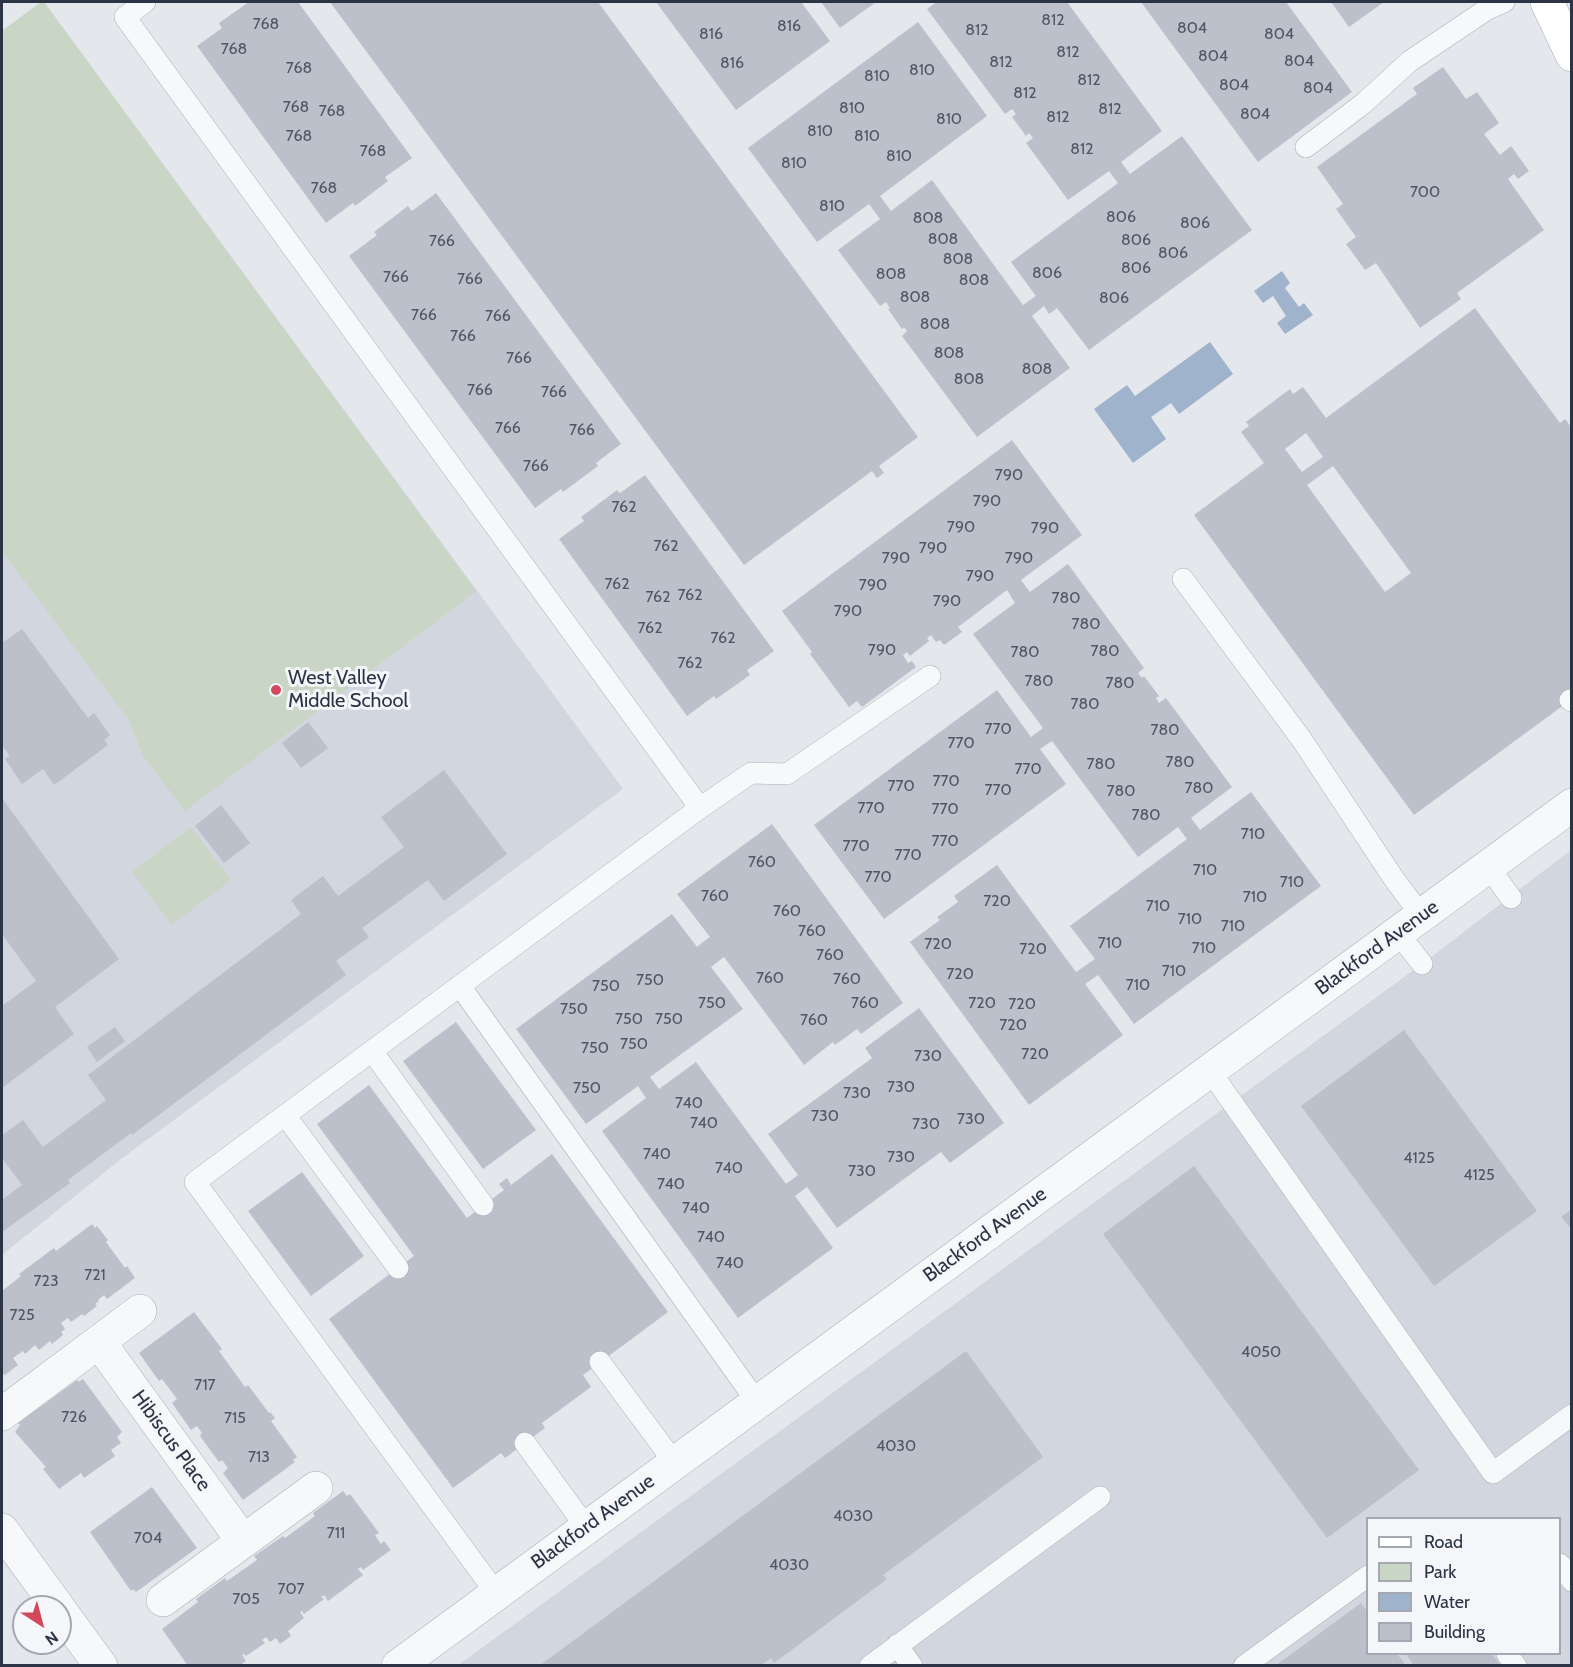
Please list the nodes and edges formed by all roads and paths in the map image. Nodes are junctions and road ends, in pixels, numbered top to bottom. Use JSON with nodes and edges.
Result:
{"nodes":[{"id":1,"x":145,"y":2,"type":"edge"},
{"id":2,"x":1504,"y":2,"type":"edge"},
{"id":3,"x":1547,"y":2,"type":"edge"},
{"id":4,"x":1572,"y":55,"type":"edge"},
{"id":5,"x":1306,"y":147,"type":"dead end"},
{"id":6,"x":1183,"y":579,"type":"dead end"},
{"id":7,"x":930,"y":676,"type":"dead end"},
{"id":8,"x":1572,"y":805,"type":"edge"},
{"id":9,"x":700,"y":808,"type":"junction"},
{"id":10,"x":1488,"y":866,"type":"junction"},
{"id":11,"x":1511,"y":898,"type":"dead end"},
{"id":12,"x":1410,"y":924,"type":"junction"},
{"id":13,"x":1422,"y":964,"type":"dead end"},
{"id":14,"x":460,"y":986,"type":"junction"},
{"id":15,"x":372,"y":1051,"type":"junction"},
{"id":16,"x":1210,"y":1071,"type":"junction"},
{"id":17,"x":285,"y":1115,"type":"junction"},
{"id":18,"x":483,"y":1205,"type":"dead end"},
{"id":19,"x":398,"y":1268,"type":"dead end"},
{"id":20,"x":140,"y":1311,"type":"dead end"},
{"id":21,"x":99,"y":1342,"type":"junction"},
{"id":22,"x":600,"y":1362,"type":"dead end"},
{"id":23,"x":757,"y":1402,"type":"junction"},
{"id":24,"x":2,"y":1414,"type":"edge"},
{"id":25,"x":1572,"y":1415,"type":"edge"},
{"id":26,"x":525,"y":1443,"type":"dead end"},
{"id":27,"x":674,"y":1462,"type":"junction"},
{"id":28,"x":316,"y":1488,"type":"dead end"},
{"id":29,"x":1100,"y":1497,"type":"dead end"},
{"id":30,"x":586,"y":1527,"type":"junction"},
{"id":31,"x":2,"y":1530,"type":"edge"},
{"id":32,"x":243,"y":1541,"type":"junction"},
{"id":33,"x":1561,"y":1565,"type":"edge"},
{"id":34,"x":1366,"y":1577,"type":"edge"},
{"id":35,"x":1572,"y":1581,"type":"edge"},
{"id":36,"x":496,"y":1593,"type":"junction"},
{"id":37,"x":49,"y":1595,"type":"edge"},
{"id":38,"x":163,"y":1600,"type":"dead end"},
{"id":39,"x":72,"y":1626,"type":"edge"},
{"id":40,"x":897,"y":1646,"type":"junction"},
{"id":41,"x":101,"y":1665,"type":"edge"},
{"id":42,"x":398,"y":1665,"type":"edge"},
{"id":43,"x":870,"y":1665,"type":"edge"},
{"id":44,"x":912,"y":1665,"type":"edge"},
{"id":45,"x":1244,"y":1665,"type":"edge"}],
"edges":[{"from":1,"to":9,"type":"lane"},
{"from":2,"to":5,"type":"lane"},
{"from":3,"to":4,"type":"main road"},
{"from":6,"to":12,"type":"lane"},
{"from":7,"to":9,"type":"lane"},
{"from":8,"to":10,"type":"street","name":"Blackford Avenue"},
{"from":9,"to":14,"type":"lane"},
{"from":10,"to":11,"type":"lane"},
{"from":10,"to":12,"type":"street","name":"Blackford Avenue"},
{"from":12,"to":13,"type":"lane"},
{"from":12,"to":16,"type":"street","name":"Blackford Avenue"},
{"from":14,"to":15,"type":"lane"},
{"from":14,"to":23,"type":"lane"},
{"from":15,"to":17,"type":"lane"},
{"from":15,"to":18,"type":"lane"},
{"from":16,"to":23,"type":"street","name":"Blackford Avenue"},
{"from":16,"to":25,"type":"lane"},
{"from":17,"to":19,"type":"lane"},
{"from":17,"to":36,"type":"lane"},
{"from":20,"to":21,"type":"street"},
{"from":21,"to":24,"type":"street"},
{"from":21,"to":32,"type":"street","name":"Hibiscus Place"},
{"from":22,"to":27,"type":"lane"},
{"from":23,"to":27,"type":"street","name":"Blackford Avenue"},
{"from":26,"to":30,"type":"lane"},
{"from":27,"to":30,"type":"street","name":"Blackford Avenue"},
{"from":28,"to":32,"type":"street"},
{"from":29,"to":40,"type":"lane"},
{"from":30,"to":36,"type":"street","name":"Blackford Avenue"},
{"from":31,"to":37,"type":"street"},
{"from":32,"to":38,"type":"street"},
{"from":33,"to":35,"type":"lane"},
{"from":34,"to":45,"type":"lane"},
{"from":36,"to":42,"type":"street","name":"Blackford Avenue"},
{"from":39,"to":41,"type":"street"},
{"from":40,"to":43,"type":"lane"},
{"from":40,"to":44,"type":"lane"}]}
